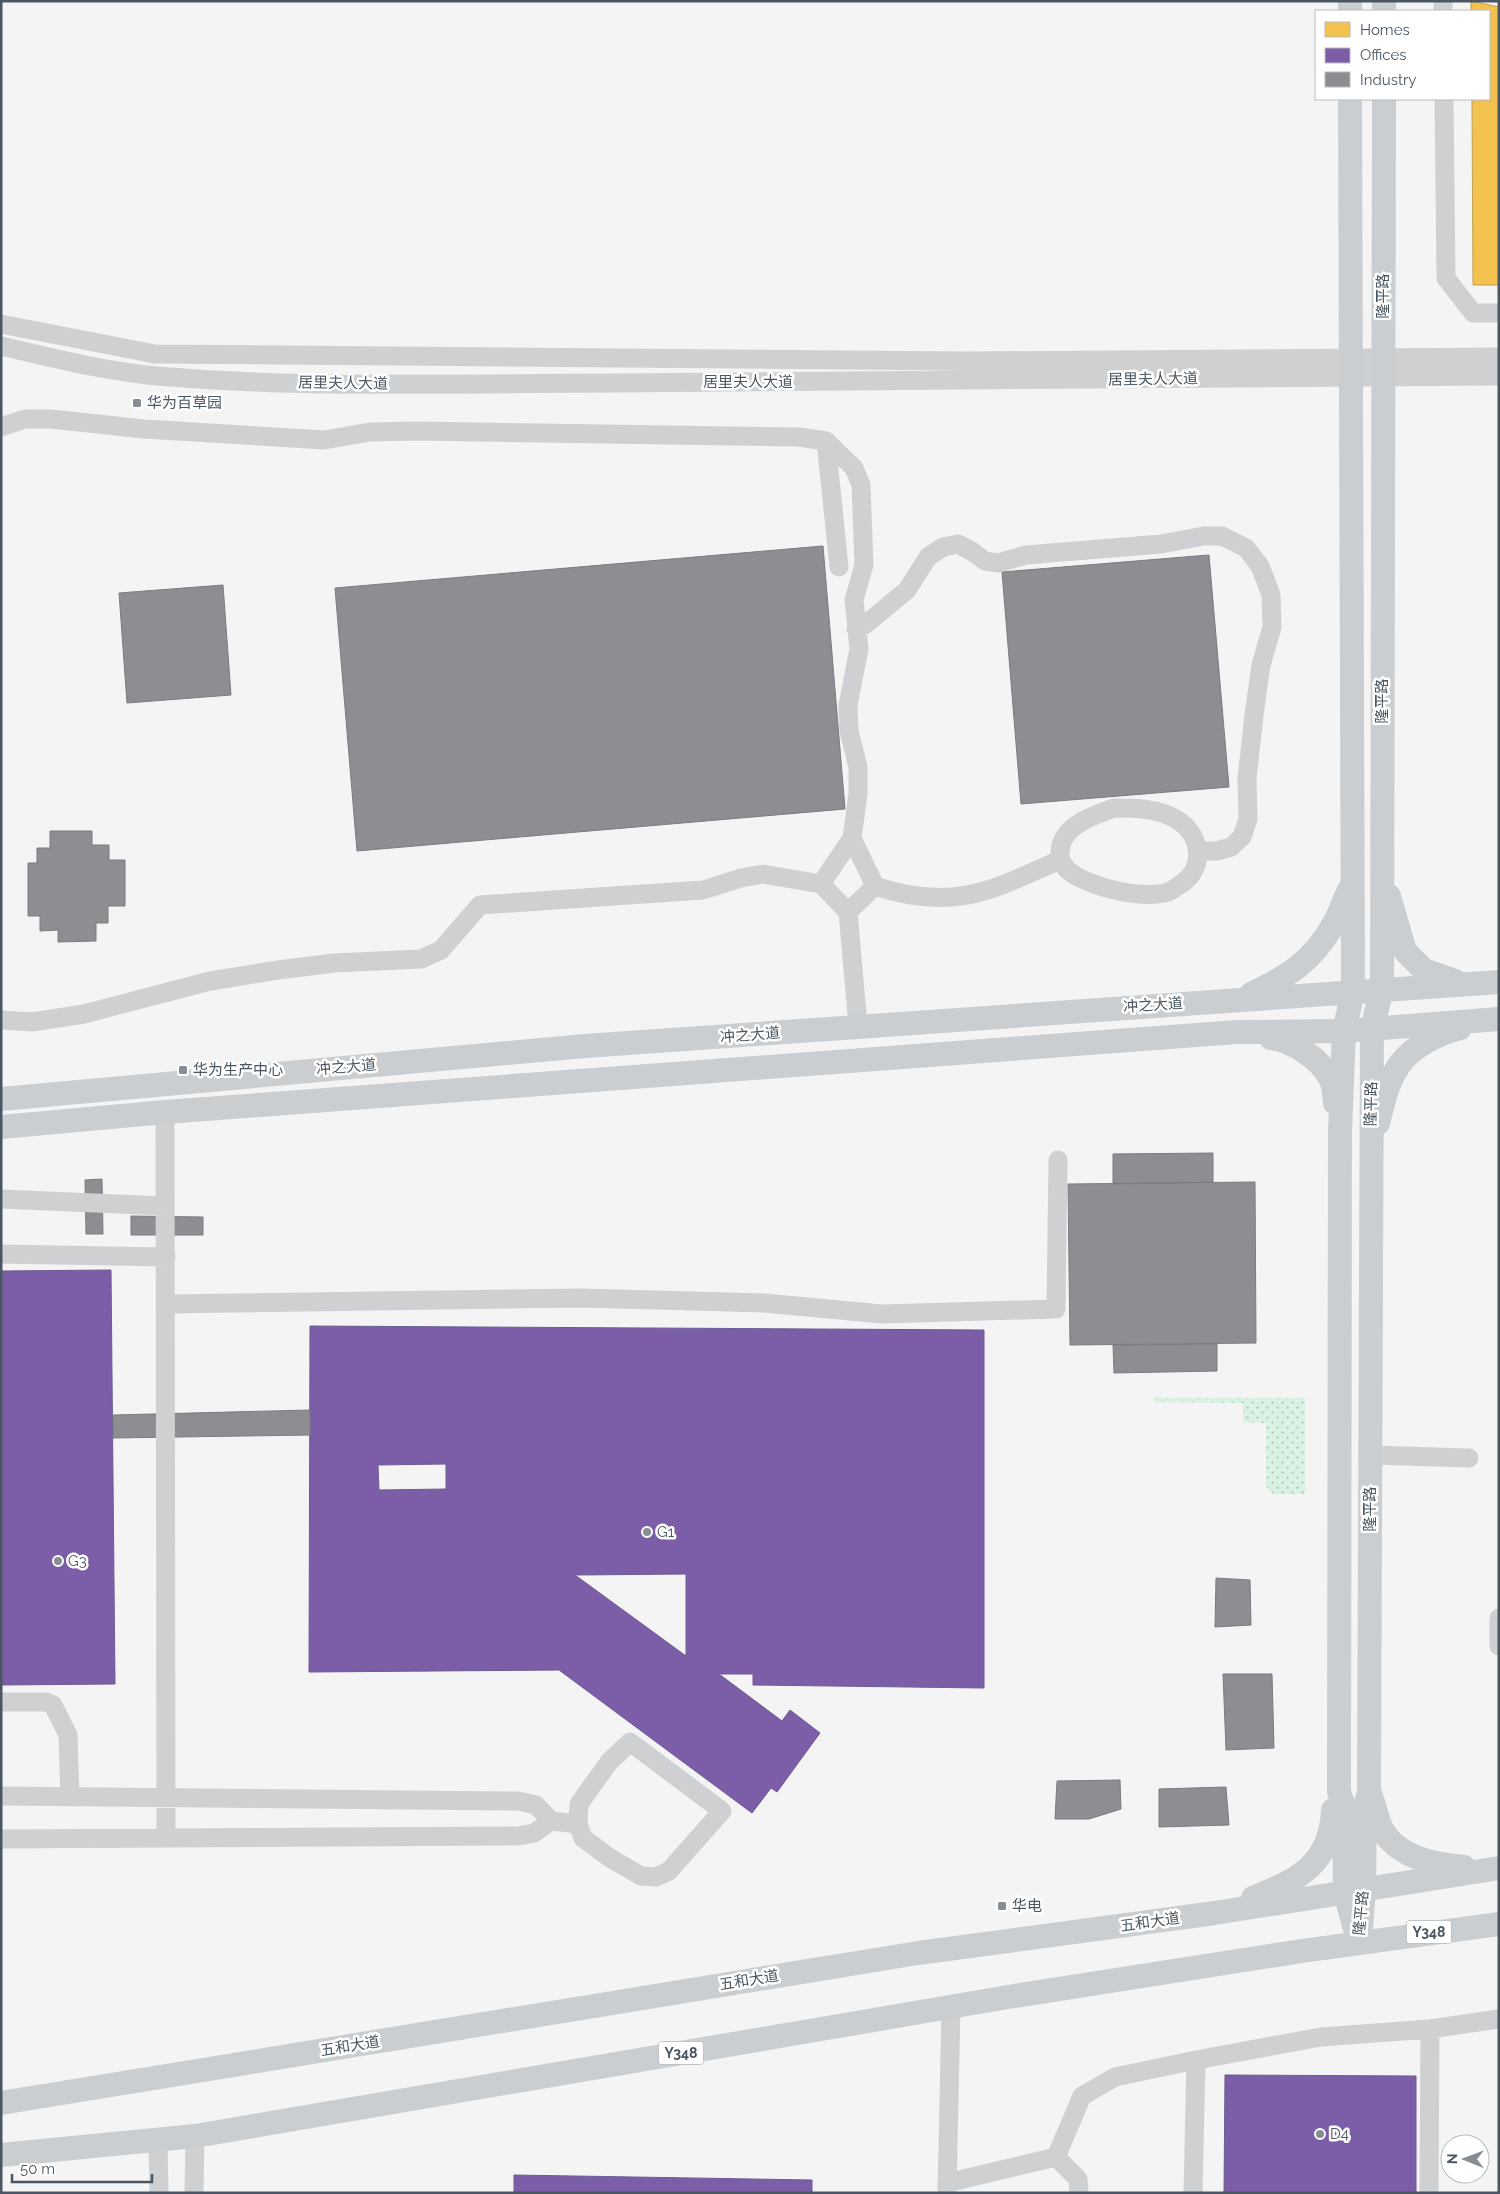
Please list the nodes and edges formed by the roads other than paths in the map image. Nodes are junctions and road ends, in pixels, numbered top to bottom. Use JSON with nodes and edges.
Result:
{"nodes":[{"id":1,"x":1350,"y":100,"type":"edge"},
{"id":2,"x":1384,"y":100,"type":"edge"},
{"id":3,"x":1444,"y":100,"type":"edge"},
{"id":4,"x":1499,"y":313,"type":"edge"},
{"id":5,"x":1,"y":324,"type":"edge"},
{"id":6,"x":1,"y":346,"type":"edge"},
{"id":7,"x":1499,"y":357,"type":"edge"},
{"id":8,"x":1351,"y":367,"type":"junction"},
{"id":9,"x":1383,"y":367,"type":"junction"},
{"id":10,"x":1499,"y":376,"type":"edge"},
{"id":11,"x":1,"y":427,"type":"edge"},
{"id":12,"x":826,"y":441,"type":"junction"},
{"id":13,"x":839,"y":567,"type":"dead end"},
{"id":14,"x":856,"y":629,"type":"junction"},
{"id":15,"x":852,"y":838,"type":"junction"},
{"id":16,"x":1199,"y":850,"type":"junction"},
{"id":17,"x":1060,"y":860,"type":"junction"},
{"id":18,"x":1382,"y":870,"type":"junction"},
{"id":19,"x":821,"y":884,"type":"junction"},
{"id":20,"x":1352,"y":884,"type":"junction"},
{"id":21,"x":875,"y":886,"type":"junction"},
{"id":22,"x":848,"y":912,"type":"junction"},
{"id":23,"x":1498,"y":982,"type":"edge"},
{"id":24,"x":1382,"y":990,"type":"junction"},
{"id":25,"x":1353,"y":992,"type":"junction"},
{"id":26,"x":1238,"y":1000,"type":"junction"},
{"id":27,"x":1499,"y":1019,"type":"edge"},
{"id":28,"x":1,"y":1020,"type":"edge"},
{"id":29,"x":858,"y":1026,"type":"junction"},
{"id":30,"x":1372,"y":1029,"type":"junction"},
{"id":31,"x":1344,"y":1031,"type":"junction"},
{"id":32,"x":1237,"y":1032,"type":"junction"},
{"id":33,"x":1,"y":1099,"type":"edge"},
{"id":34,"x":165,"y":1112,"type":"junction"},
{"id":35,"x":1,"y":1127,"type":"edge"},
{"id":36,"x":1340,"y":1131,"type":"junction"},
{"id":37,"x":1370,"y":1156,"type":"junction"},
{"id":38,"x":1058,"y":1160,"type":"dead end"},
{"id":39,"x":1,"y":1199,"type":"edge"},
{"id":40,"x":165,"y":1206,"type":"junction"},
{"id":41,"x":1,"y":1254,"type":"edge"},
{"id":42,"x":166,"y":1257,"type":"junction"},
{"id":43,"x":166,"y":1304,"type":"junction"},
{"id":44,"x":1370,"y":1455,"type":"junction"},
{"id":45,"x":1469,"y":1458,"type":"dead end"},
{"id":46,"x":1499,"y":1618,"type":"edge"},
{"id":47,"x":1499,"y":1646,"type":"edge"},
{"id":48,"x":1,"y":1702,"type":"edge"},
{"id":49,"x":1339,"y":1792,"type":"junction"},
{"id":50,"x":1369,"y":1792,"type":"junction"},
{"id":51,"x":1,"y":1796,"type":"edge"},
{"id":52,"x":70,"y":1797,"type":"junction"},
{"id":53,"x":166,"y":1797,"type":"junction"},
{"id":54,"x":551,"y":1821,"type":"junction"},
{"id":55,"x":578,"y":1824,"type":"junction"},
{"id":56,"x":166,"y":1837,"type":"junction"},
{"id":57,"x":1,"y":1839,"type":"edge"},
{"id":58,"x":1496,"y":1869,"type":"edge"},
{"id":59,"x":1354,"y":1891,"type":"junction"},
{"id":60,"x":1215,"y":1913,"type":"junction"},
{"id":61,"x":1499,"y":1924,"type":"edge"},
{"id":62,"x":1359,"y":1942,"type":"junction"},
{"id":63,"x":951,"y":2007,"type":"junction"},
{"id":64,"x":1499,"y":2019,"type":"edge"},
{"id":65,"x":1430,"y":2029,"type":"junction"},
{"id":66,"x":1196,"y":2060,"type":"junction"},
{"id":67,"x":1,"y":2103,"type":"edge"},
{"id":68,"x":195,"y":2136,"type":"junction"},
{"id":69,"x":158,"y":2142,"type":"junction"},
{"id":70,"x":1,"y":2156,"type":"edge"},
{"id":71,"x":1056,"y":2157,"type":"junction"},
{"id":72,"x":947,"y":2188,"type":"edge"},
{"id":73,"x":159,"y":2193,"type":"edge"},
{"id":74,"x":194,"y":2193,"type":"edge"},
{"id":75,"x":1079,"y":2193,"type":"edge"},
{"id":76,"x":1193,"y":2193,"type":"edge"},
{"id":77,"x":1429,"y":2193,"type":"edge"}],
"edges":[{"from":1,"to":8,"type":"main road","name":"隆平路"},
{"from":2,"to":9,"type":"main road","name":"隆平路"},
{"from":3,"to":4,"type":"street"},
{"from":5,"to":8,"type":"street","name":"居里夫人大道"},
{"from":6,"to":8,"type":"street","name":"居里夫人大道"},
{"from":7,"to":9,"type":"street","name":"居里夫人大道"},
{"from":8,"to":9,"type":"street","name":"居里夫人大道"},
{"from":8,"to":20,"type":"main road","name":"隆平路"},
{"from":9,"to":10,"type":"street","name":"居里夫人大道"},
{"from":9,"to":18,"type":"main road","name":"隆平路"},
{"from":11,"to":12,"type":"street"},
{"from":12,"to":13,"type":"street"},
{"from":12,"to":14,"type":"street"},
{"from":14,"to":15,"type":"street"},
{"from":14,"to":16,"type":"street"},
{"from":15,"to":19,"type":"street"},
{"from":15,"to":21,"type":"street"},
{"from":16,"to":17,"type":"street"},
{"from":16,"to":17,"type":"street"},
{"from":17,"to":21,"type":"street"},
{"from":18,"to":23,"type":"main road"},
{"from":18,"to":24,"type":"main road","name":"隆平路"},
{"from":19,"to":22,"type":"street"},
{"from":19,"to":28,"type":"street"},
{"from":20,"to":25,"type":"main road","name":"隆平路"},
{"from":20,"to":26,"type":"main road"},
{"from":21,"to":22,"type":"street"},
{"from":22,"to":29,"type":"street"},
{"from":23,"to":24,"type":"main road","name":"冲之大道"},
{"from":24,"to":25,"type":"main road","name":"冲之大道"},
{"from":24,"to":30,"type":"main road","name":"隆平路"},
{"from":25,"to":26,"type":"main road","name":"冲之大道"},
{"from":25,"to":31,"type":"main road","name":"隆平路"},
{"from":26,"to":29,"type":"main road","name":"冲之大道"},
{"from":27,"to":30,"type":"main road","name":"冲之大道"},
{"from":27,"to":37,"type":"main road"},
{"from":29,"to":33,"type":"main road","name":"冲之大道"},
{"from":30,"to":31,"type":"main road","name":"冲之大道"},
{"from":30,"to":37,"type":"main road","name":"隆平路"},
{"from":31,"to":32,"type":"main road","name":"冲之大道"},
{"from":31,"to":36,"type":"main road","name":"隆平路"},
{"from":32,"to":34,"type":"main road","name":"冲之大道"},
{"from":32,"to":36,"type":"main road"},
{"from":34,"to":35,"type":"main road","name":"冲之大道"},
{"from":34,"to":40,"type":"street"},
{"from":36,"to":49,"type":"main road","name":"隆平路"},
{"from":37,"to":44,"type":"main road","name":"隆平路"},
{"from":38,"to":43,"type":"street"},
{"from":39,"to":40,"type":"street"},
{"from":40,"to":42,"type":"street"},
{"from":41,"to":42,"type":"street"},
{"from":42,"to":43,"type":"street"},
{"from":43,"to":53,"type":"street"},
{"from":44,"to":45,"type":"street"},
{"from":44,"to":50,"type":"main road","name":"隆平路"},
{"from":46,"to":47,"type":"street"},
{"from":48,"to":52,"type":"street"},
{"from":49,"to":59,"type":"main road","name":"隆平路"},
{"from":49,"to":60,"type":"main road"},
{"from":50,"to":58,"type":"main road"},
{"from":50,"to":59,"type":"main road","name":"隆平路"},
{"from":51,"to":52,"type":"street"},
{"from":52,"to":53,"type":"street"},
{"from":53,"to":54,"type":"street"},
{"from":53,"to":56,"type":"street"},
{"from":54,"to":55,"type":"street"},
{"from":54,"to":56,"type":"street"},
{"from":55,"to":55,"type":"street"},
{"from":56,"to":57,"type":"street"},
{"from":58,"to":59,"type":"main road","name":"五和大道"},
{"from":59,"to":60,"type":"main road","name":"五和大道"},
{"from":59,"to":62,"type":"main road","name":"隆平路"},
{"from":60,"to":67,"type":"main road","name":"五和大道"},
{"from":61,"to":62,"type":"main road","number":"Y348"},
{"from":62,"to":63,"type":"main road","number":"Y348"},
{"from":63,"to":68,"type":"main road","number":"Y348"},
{"from":63,"to":72,"type":"street"},
{"from":64,"to":65,"type":"street"},
{"from":65,"to":66,"type":"street"},
{"from":65,"to":77,"type":"street"},
{"from":66,"to":71,"type":"street"},
{"from":66,"to":76,"type":"street"},
{"from":68,"to":69,"type":"main road","number":"Y348"},
{"from":68,"to":74,"type":"street"},
{"from":69,"to":70,"type":"main road","number":"Y348"},
{"from":69,"to":73,"type":"street"},
{"from":71,"to":72,"type":"street"},
{"from":71,"to":75,"type":"street"}]}
